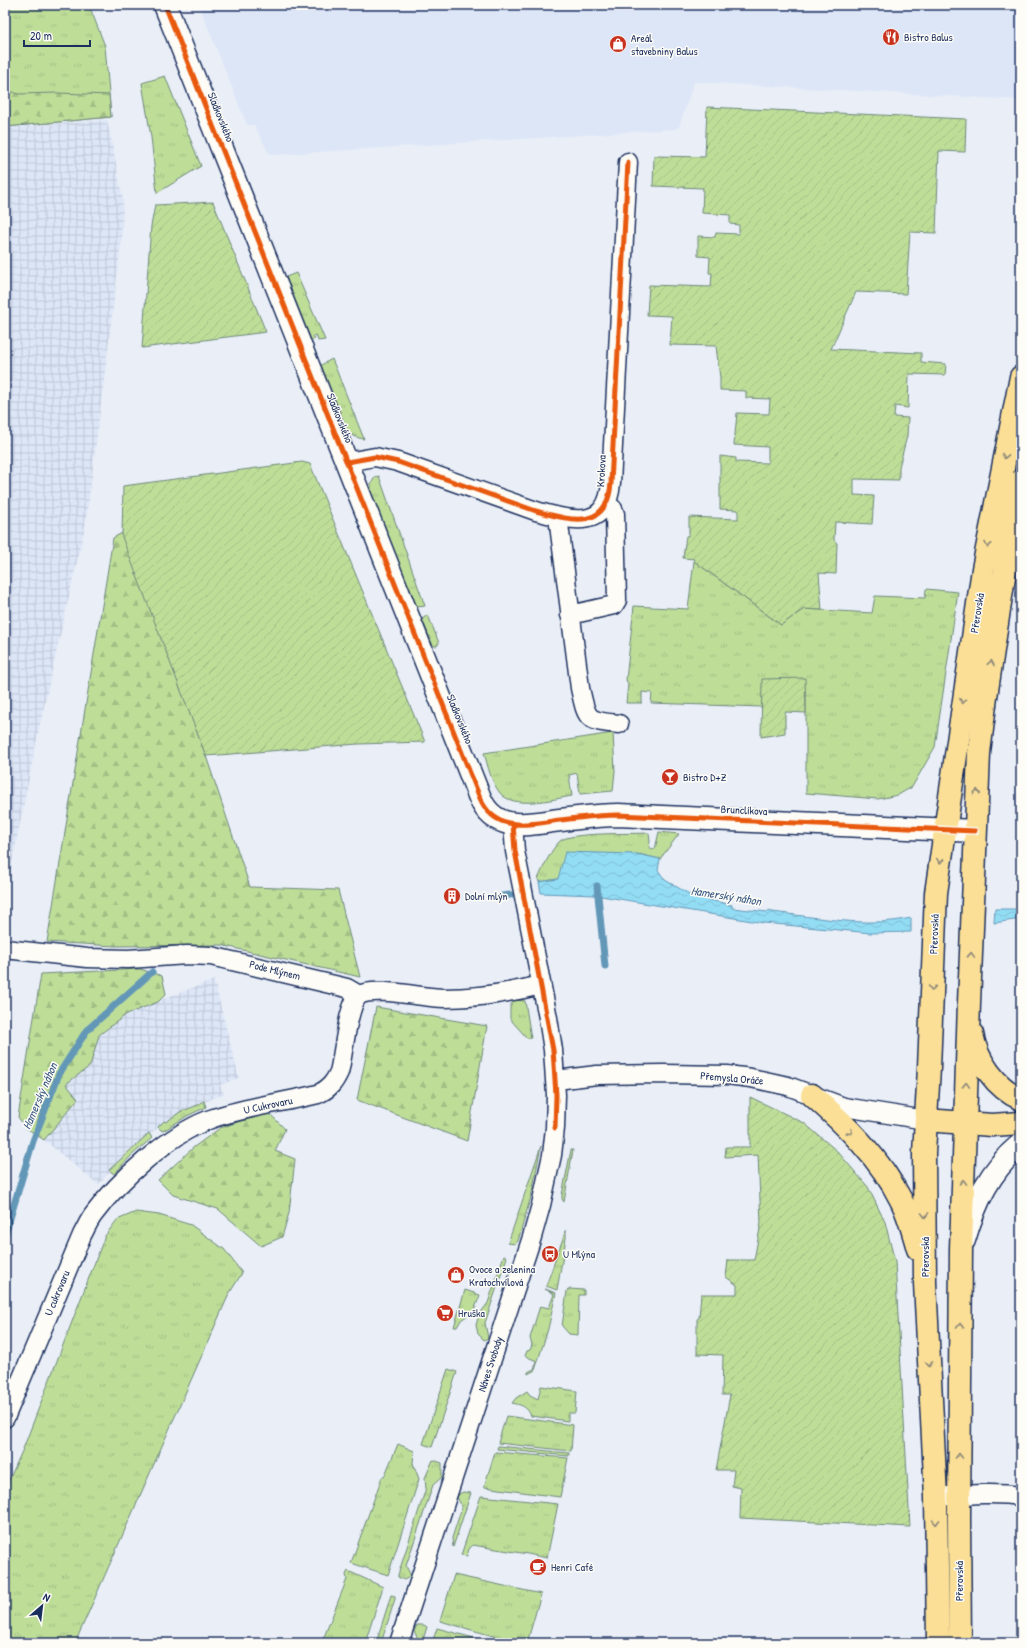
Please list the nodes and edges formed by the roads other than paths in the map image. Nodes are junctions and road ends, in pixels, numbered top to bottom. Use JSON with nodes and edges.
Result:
{"nodes":[{"id":1,"x":165,"y":5,"type":"edge"},
{"id":2,"x":628,"y":162,"type":"dead end"},
{"id":3,"x":1021,"y":377,"type":"edge"},
{"id":4,"x":347,"y":462,"type":"junction"},
{"id":5,"x":1021,"y":481,"type":"edge"},
{"id":6,"x":607,"y":504,"type":"junction"},
{"id":7,"x":1011,"y":508,"type":"edge"},
{"id":8,"x":558,"y":517,"type":"junction"},
{"id":9,"x":570,"y":615,"type":"junction"},
{"id":10,"x":619,"y":724,"type":"dead end"},
{"id":11,"x":513,"y":824,"type":"junction"},
{"id":12,"x":944,"y":829,"type":"junction"},
{"id":13,"x":975,"y":831,"type":"junction"},
{"id":14,"x":5,"y":949,"type":"edge"},
{"id":15,"x":541,"y":985,"type":"junction"},
{"id":16,"x":359,"y":995,"type":"junction"},
{"id":17,"x":969,"y":1003,"type":"junction"},
{"id":18,"x":556,"y":1080,"type":"junction"},
{"id":19,"x":812,"y":1095,"type":"junction"},
{"id":20,"x":1021,"y":1099,"type":"edge"},
{"id":21,"x":926,"y":1120,"type":"junction"},
{"id":22,"x":1021,"y":1123,"type":"edge"},
{"id":23,"x":964,"y":1124,"type":"junction"},
{"id":24,"x":1021,"y":1144,"type":"edge"},
{"id":25,"x":126,"y":1179,"type":"joint"},
{"id":26,"x":961,"y":1249,"type":"junction"},
{"id":27,"x":925,"y":1283,"type":"junction"},
{"id":28,"x":5,"y":1418,"type":"edge"},
{"id":29,"x":959,"y":1495,"type":"junction"},
{"id":30,"x":1021,"y":1496,"type":"edge"},
{"id":31,"x":936,"y":1497,"type":"junction"},
{"id":32,"x":399,"y":1643,"type":"edge"},
{"id":33,"x":938,"y":1643,"type":"edge"},
{"id":34,"x":960,"y":1643,"type":"edge"}],
"edges":[{"from":1,"to":4,"type":"street","name":"Sladkovského"},
{"from":2,"to":6,"type":"street","name":"Krokova"},
{"from":3,"to":7,"type":"main road","name":"Přerovská","one_way":true},
{"from":4,"to":8,"type":"street"},
{"from":4,"to":11,"type":"street","name":"Sladkovského"},
{"from":5,"to":7,"type":"main road","name":"Přerovská"},
{"from":6,"to":8,"type":"street"},
{"from":6,"to":9,"type":"street"},
{"from":7,"to":12,"type":"main road","name":"Přerovská","one_way":true},
{"from":13,"to":7,"type":"main road","name":"Přerovská","one_way":true},
{"from":8,"to":9,"type":"street"},
{"from":9,"to":10,"type":"street"},
{"from":11,"to":12,"type":"street","name":"Brunclíkova"},
{"from":11,"to":15,"type":"street","name":"Náves Svobody"},
{"from":12,"to":13,"type":"street","name":"Brunclíkova"},
{"from":12,"to":21,"type":"main road","name":"Přerovská","one_way":true},
{"from":17,"to":13,"type":"main road","name":"Přerovská","one_way":true},
{"from":14,"to":16,"type":"street","name":"Pode Mlýnem"},
{"from":15,"to":16,"type":"street"},
{"from":15,"to":18,"type":"street","name":"Náves Svobody"},
{"from":16,"to":25,"type":"street","name":"U Cukrovaru"},
{"from":17,"to":20,"type":"main road"},
{"from":23,"to":17,"type":"main road","name":"Přerovská","one_way":true},
{"from":18,"to":19,"type":"street","name":"Přemysla Oráče"},
{"from":18,"to":32,"type":"street","name":"Náves Svobody"},
{"from":19,"to":21,"type":"street","name":"Přemysla Oráče"},
{"from":19,"to":27,"type":"main road","one_way":true},
{"from":21,"to":23,"type":"main road"},
{"from":21,"to":27,"type":"main road","name":"Přerovská","one_way":true},
{"from":22,"to":23,"type":"main road"},
{"from":26,"to":23,"type":"main road","name":"Přerovská","one_way":true},
{"from":24,"to":26,"type":"street"},
{"from":25,"to":28,"type":"street","name":"U cukrovaru"},
{"from":29,"to":26,"type":"main road","name":"Přerovská","one_way":true},
{"from":27,"to":31,"type":"main road","name":"Přerovská","one_way":true},
{"from":29,"to":30,"type":"street"},
{"from":29,"to":31,"type":"street"},
{"from":29,"to":34,"type":"main road","name":"Přerovská"},
{"from":31,"to":33,"type":"main road","name":"Přerovská","one_way":true}]}
